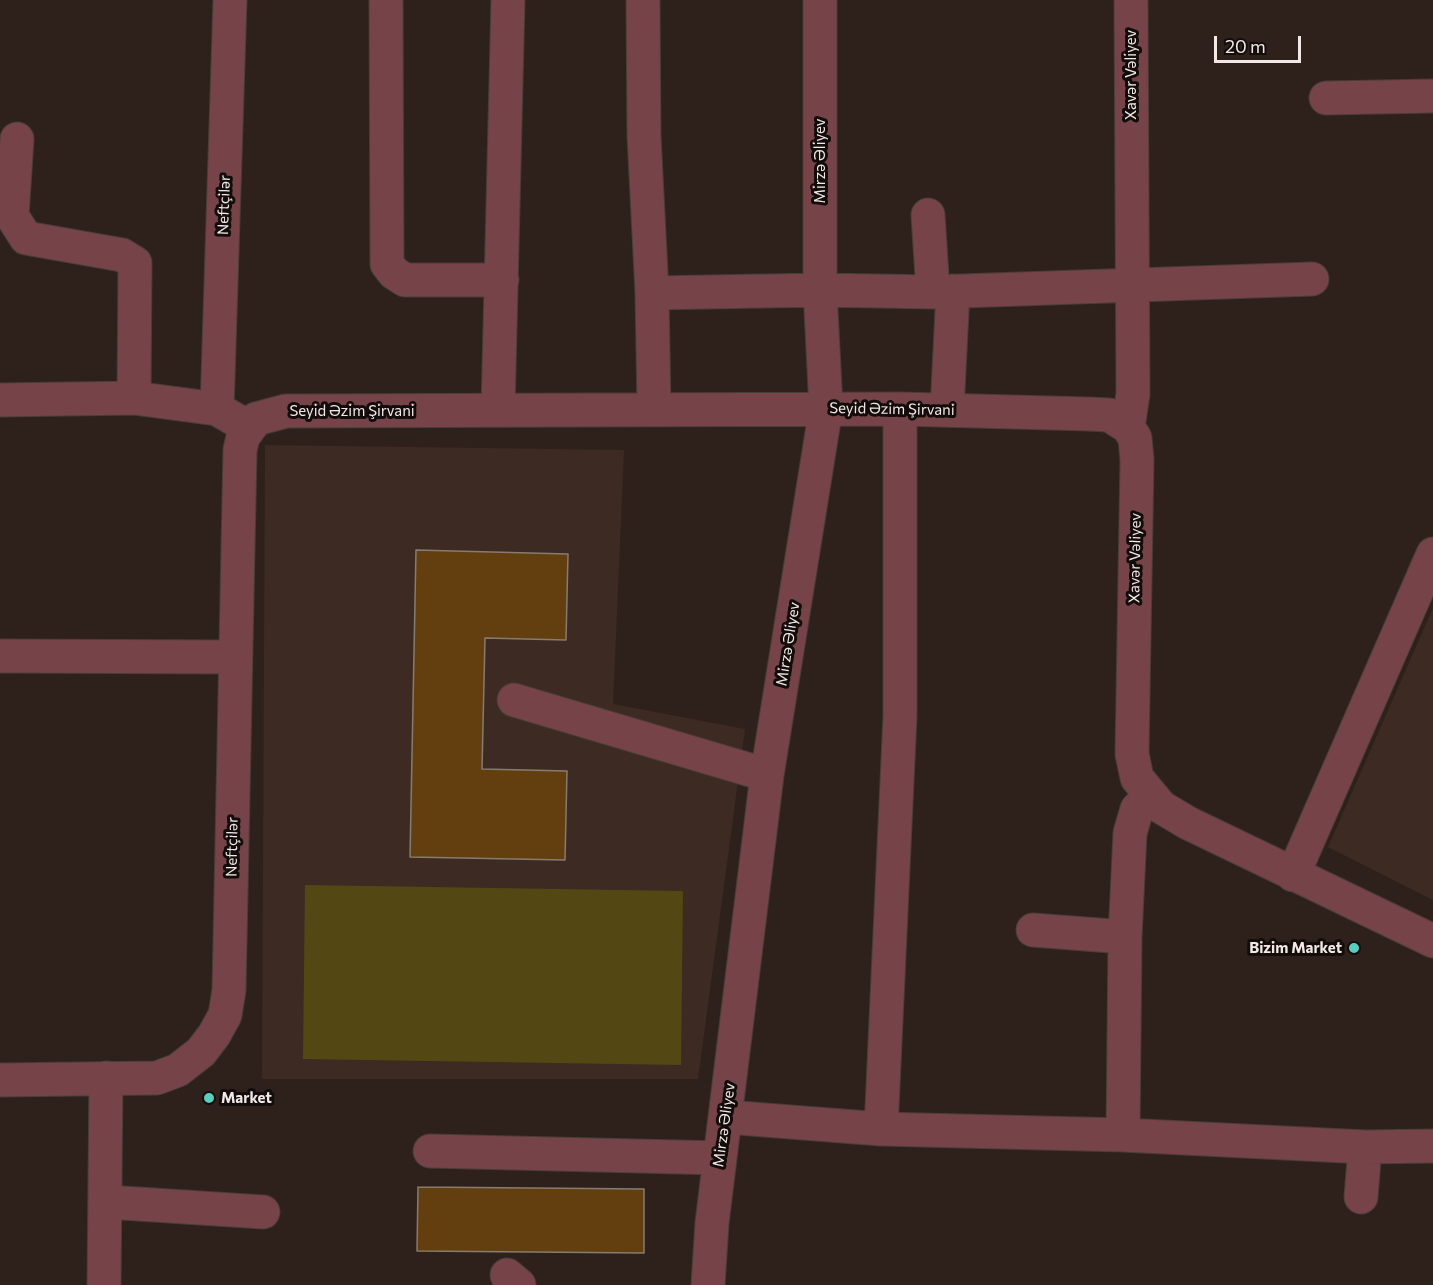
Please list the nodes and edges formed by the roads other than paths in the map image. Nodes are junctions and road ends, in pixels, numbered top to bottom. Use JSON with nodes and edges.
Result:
{"nodes":[{"id":1,"x":230,"y":0,"type":"edge"},
{"id":2,"x":386,"y":0,"type":"edge"},
{"id":3,"x":508,"y":0,"type":"edge"},
{"id":4,"x":643,"y":0,"type":"edge"},
{"id":5,"x":820,"y":0,"type":"edge"},
{"id":6,"x":1131,"y":0,"type":"edge"},
{"id":7,"x":1433,"y":96,"type":"edge"},
{"id":8,"x":1326,"y":98,"type":"dead end"},
{"id":9,"x":17,"y":139,"type":"dead end"},
{"id":10,"x":928,"y":215,"type":"dead end"},
{"id":11,"x":1312,"y":279,"type":"dead end"},
{"id":12,"x":502,"y":280,"type":"junction"},
{"id":13,"x":1131,"y":286,"type":"junction"},
{"id":14,"x":820,"y":290,"type":"junction"},
{"id":15,"x":943,"y":291,"type":"junction"},
{"id":16,"x":652,"y":293,"type":"junction"},
{"id":17,"x":134,"y":398,"type":"junction"},
{"id":18,"x":0,"y":400,"type":"edge"},
{"id":19,"x":654,"y":408,"type":"junction"},
{"id":20,"x":826,"y":408,"type":"junction"},
{"id":21,"x":218,"y":409,"type":"junction"},
{"id":22,"x":900,"y":409,"type":"junction"},
{"id":23,"x":498,"y":410,"type":"junction"},
{"id":24,"x":947,"y":410,"type":"junction"},
{"id":25,"x":248,"y":427,"type":"junction"},
{"id":26,"x":1128,"y":427,"type":"junction"},
{"id":27,"x":1433,"y":554,"type":"edge"},
{"id":28,"x":0,"y":656,"type":"edge"},
{"id":29,"x":235,"y":657,"type":"junction"},
{"id":30,"x":514,"y":700,"type":"dead end"},
{"id":31,"x":767,"y":775,"type":"junction"},
{"id":32,"x":1150,"y":795,"type":"junction"},
{"id":33,"x":1293,"y":874,"type":"junction"},
{"id":34,"x":1033,"y":930,"type":"dead end"},
{"id":35,"x":1125,"y":937,"type":"junction"},
{"id":36,"x":1433,"y":940,"type":"edge"},
{"id":37,"x":106,"y":1078,"type":"junction"},
{"id":38,"x":0,"y":1080,"type":"edge"},
{"id":39,"x":726,"y":1117,"type":"junction"},
{"id":40,"x":881,"y":1129,"type":"junction"},
{"id":41,"x":1123,"y":1135,"type":"junction"},
{"id":42,"x":1433,"y":1146,"type":"edge"},
{"id":43,"x":1365,"y":1147,"type":"junction"},
{"id":44,"x":430,"y":1151,"type":"dead end"},
{"id":45,"x":720,"y":1158,"type":"junction"},
{"id":46,"x":1361,"y":1197,"type":"dead end"},
{"id":47,"x":107,"y":1202,"type":"junction"},
{"id":48,"x":263,"y":1212,"type":"dead end"},
{"id":49,"x":104,"y":1285,"type":"edge"},
{"id":50,"x":708,"y":1285,"type":"edge"}],
"edges":[{"from":1,"to":21,"type":"street","name":"Neftçilər"},
{"from":2,"to":12,"type":"street"},
{"from":3,"to":12,"type":"street"},
{"from":4,"to":16,"type":"street"},
{"from":5,"to":14,"type":"street","name":"Mirzə Əliyev"},
{"from":6,"to":13,"type":"street","name":"Xavər Vəliyev"},
{"from":7,"to":8,"type":"street"},
{"from":9,"to":17,"type":"street"},
{"from":10,"to":15,"type":"street"},
{"from":11,"to":13,"type":"street"},
{"from":12,"to":23,"type":"street"},
{"from":13,"to":15,"type":"street"},
{"from":13,"to":26,"type":"street","name":"Xavər Vəliyev"},
{"from":14,"to":15,"type":"street"},
{"from":14,"to":16,"type":"street"},
{"from":14,"to":20,"type":"street","name":"Mirzə Əliyev"},
{"from":15,"to":24,"type":"street"},
{"from":16,"to":19,"type":"street"},
{"from":17,"to":18,"type":"street"},
{"from":17,"to":21,"type":"street"},
{"from":19,"to":20,"type":"street","name":"Seyid Əzim Şirvani"},
{"from":19,"to":23,"type":"street","name":"Seyid Əzim Şirvani"},
{"from":20,"to":22,"type":"street","name":"Seyid Əzim Şirvani"},
{"from":20,"to":31,"type":"street","name":"Mirzə Əliyev"},
{"from":21,"to":25,"type":"street"},
{"from":22,"to":24,"type":"street","name":"Seyid Əzim Şirvani"},
{"from":22,"to":40,"type":"street"},
{"from":23,"to":25,"type":"street","name":"Seyid Əzim Şirvani"},
{"from":24,"to":26,"type":"street","name":"Seyid Əzim Şirvani"},
{"from":25,"to":29,"type":"street","name":"Neftçilər"},
{"from":26,"to":32,"type":"street","name":"Xavər Vəliyev"},
{"from":27,"to":33,"type":"street"},
{"from":28,"to":29,"type":"street"},
{"from":29,"to":37,"type":"street","name":"Neftçilər"},
{"from":30,"to":31,"type":"street"},
{"from":31,"to":39,"type":"street","name":"Mirzə Əliyev"},
{"from":32,"to":33,"type":"street","name":"Xavər Vəliyev"},
{"from":32,"to":35,"type":"street"},
{"from":33,"to":36,"type":"street","name":"Xavər Vəliyev"},
{"from":34,"to":35,"type":"street"},
{"from":35,"to":41,"type":"street"},
{"from":37,"to":38,"type":"street","name":"Neftçilər"},
{"from":37,"to":47,"type":"street"},
{"from":39,"to":40,"type":"street"},
{"from":39,"to":45,"type":"street","name":"Mirzə Əliyev"},
{"from":40,"to":41,"type":"street"},
{"from":41,"to":43,"type":"street"},
{"from":42,"to":43,"type":"street"},
{"from":43,"to":46,"type":"street"},
{"from":44,"to":45,"type":"street"},
{"from":45,"to":50,"type":"street","name":"Mirzə Əliyev"},
{"from":47,"to":48,"type":"street"},
{"from":47,"to":49,"type":"street"}]}
